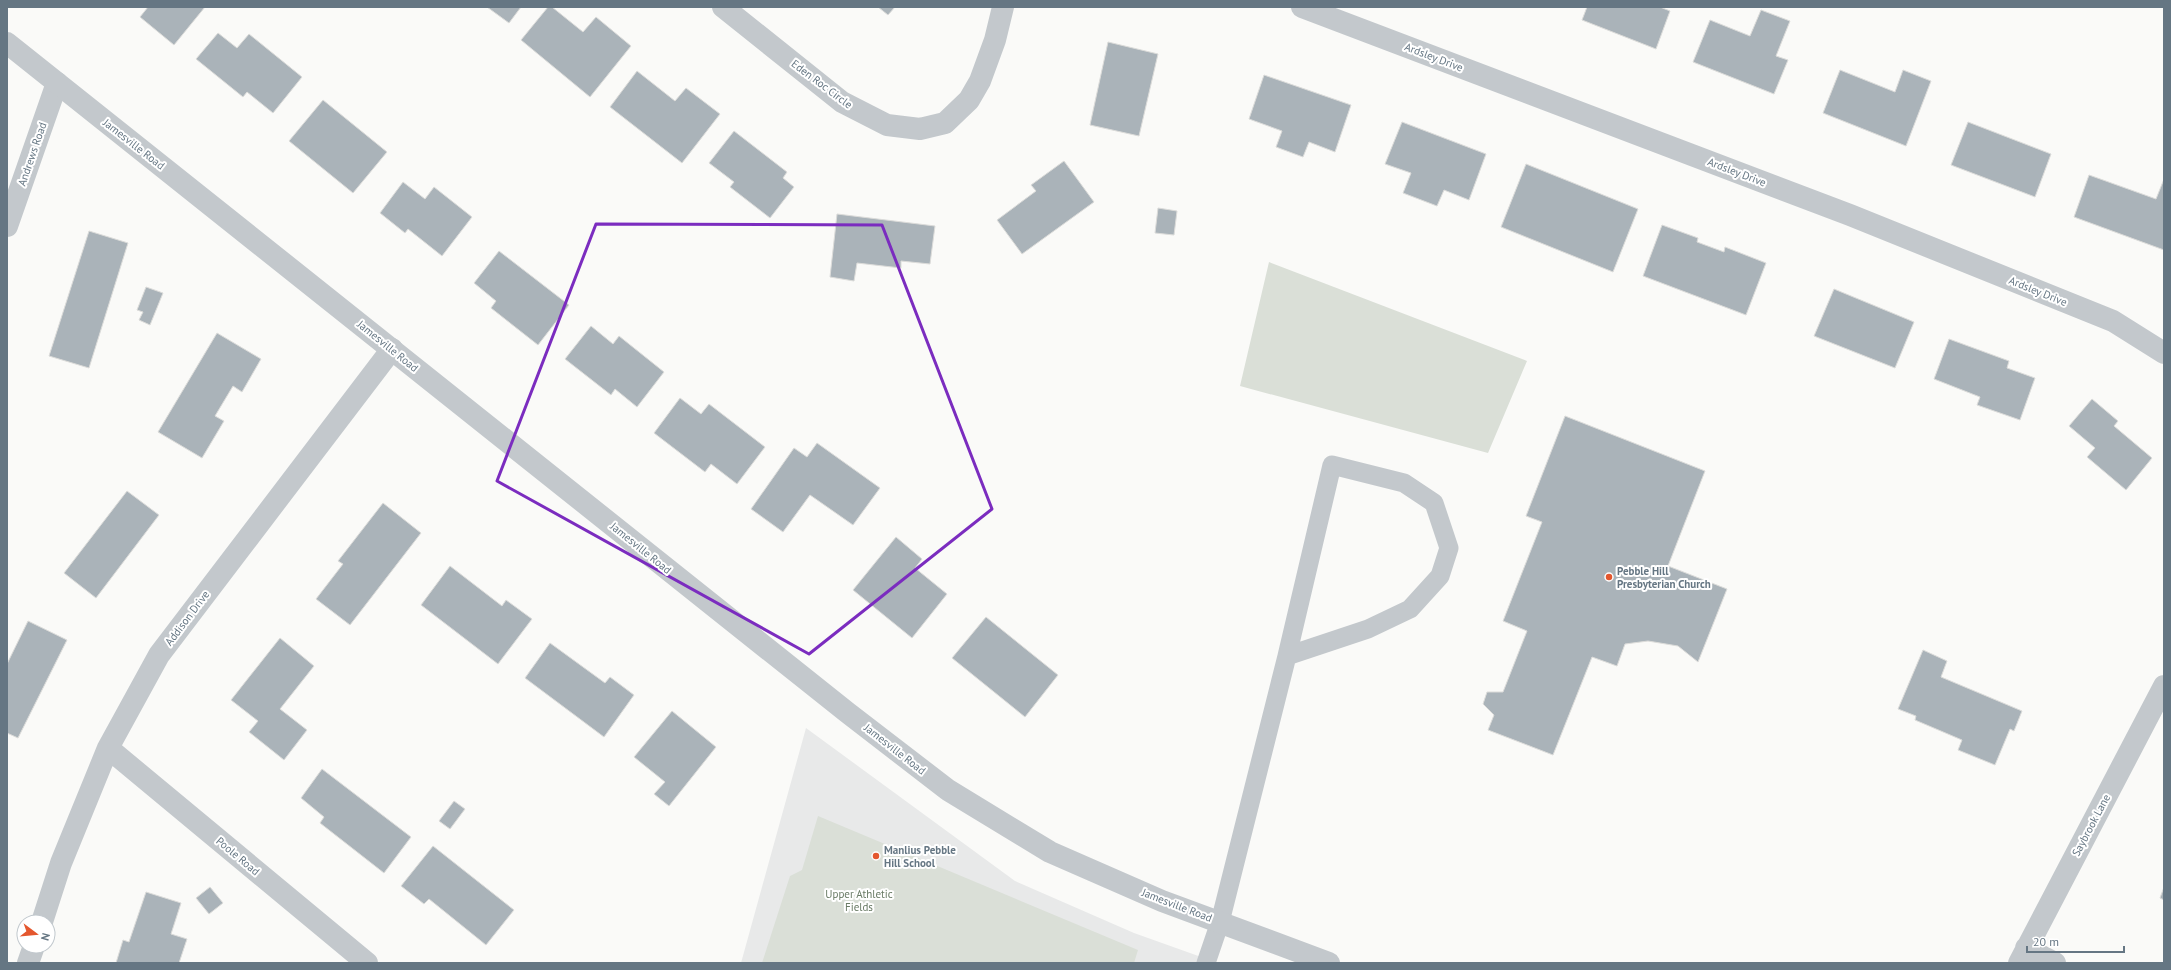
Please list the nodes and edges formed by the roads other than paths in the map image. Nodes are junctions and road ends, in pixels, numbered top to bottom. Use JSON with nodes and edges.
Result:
{"nodes":[{"id":1,"x":723,"y":7,"type":"edge"},
{"id":2,"x":1003,"y":7,"type":"edge"},
{"id":3,"x":1302,"y":7,"type":"edge"},
{"id":4,"x":7,"y":43,"type":"edge"},
{"id":5,"x":57,"y":83,"type":"junction"},
{"id":6,"x":7,"y":226,"type":"edge"},
{"id":7,"x":392,"y":349,"type":"junction"},
{"id":8,"x":2164,"y":353,"type":"edge"},
{"id":9,"x":1287,"y":656,"type":"junction"},
{"id":10,"x":2164,"y":686,"type":"edge"},
{"id":11,"x":108,"y":748,"type":"junction"},
{"id":12,"x":45,"y":914,"type":"edge"},
{"id":13,"x":1220,"y":922,"type":"junction"},
{"id":14,"x":2023,"y":956,"type":"edge"},
{"id":15,"x":367,"y":963,"type":"edge"},
{"id":16,"x":1206,"y":963,"type":"edge"},
{"id":17,"x":1329,"y":963,"type":"edge"},
{"id":18,"x":2055,"y":963,"type":"edge"}],
"edges":[{"from":1,"to":2,"type":"street","name":"Eden Roc Circle"},
{"from":3,"to":8,"type":"street","name":"Ardsley Drive"},
{"from":4,"to":5,"type":"street","name":"Jamesville Road"},
{"from":5,"to":6,"type":"street","name":"Andrews Road"},
{"from":5,"to":7,"type":"street","name":"Jamesville Road"},
{"from":7,"to":11,"type":"street","name":"Addison Drive"},
{"from":7,"to":13,"type":"street","name":"Jamesville Road"},
{"from":9,"to":9,"type":"lane"},
{"from":9,"to":13,"type":"lane"},
{"from":10,"to":14,"type":"street","name":"Saybrook Lane"},
{"from":11,"to":12,"type":"street","name":"Addison Drive"},
{"from":11,"to":15,"type":"street","name":"Poole Road"},
{"from":13,"to":16,"type":"lane"},
{"from":13,"to":17,"type":"street","name":"Jamesville Road"},
{"from":14,"to":18,"type":"street"}]}
